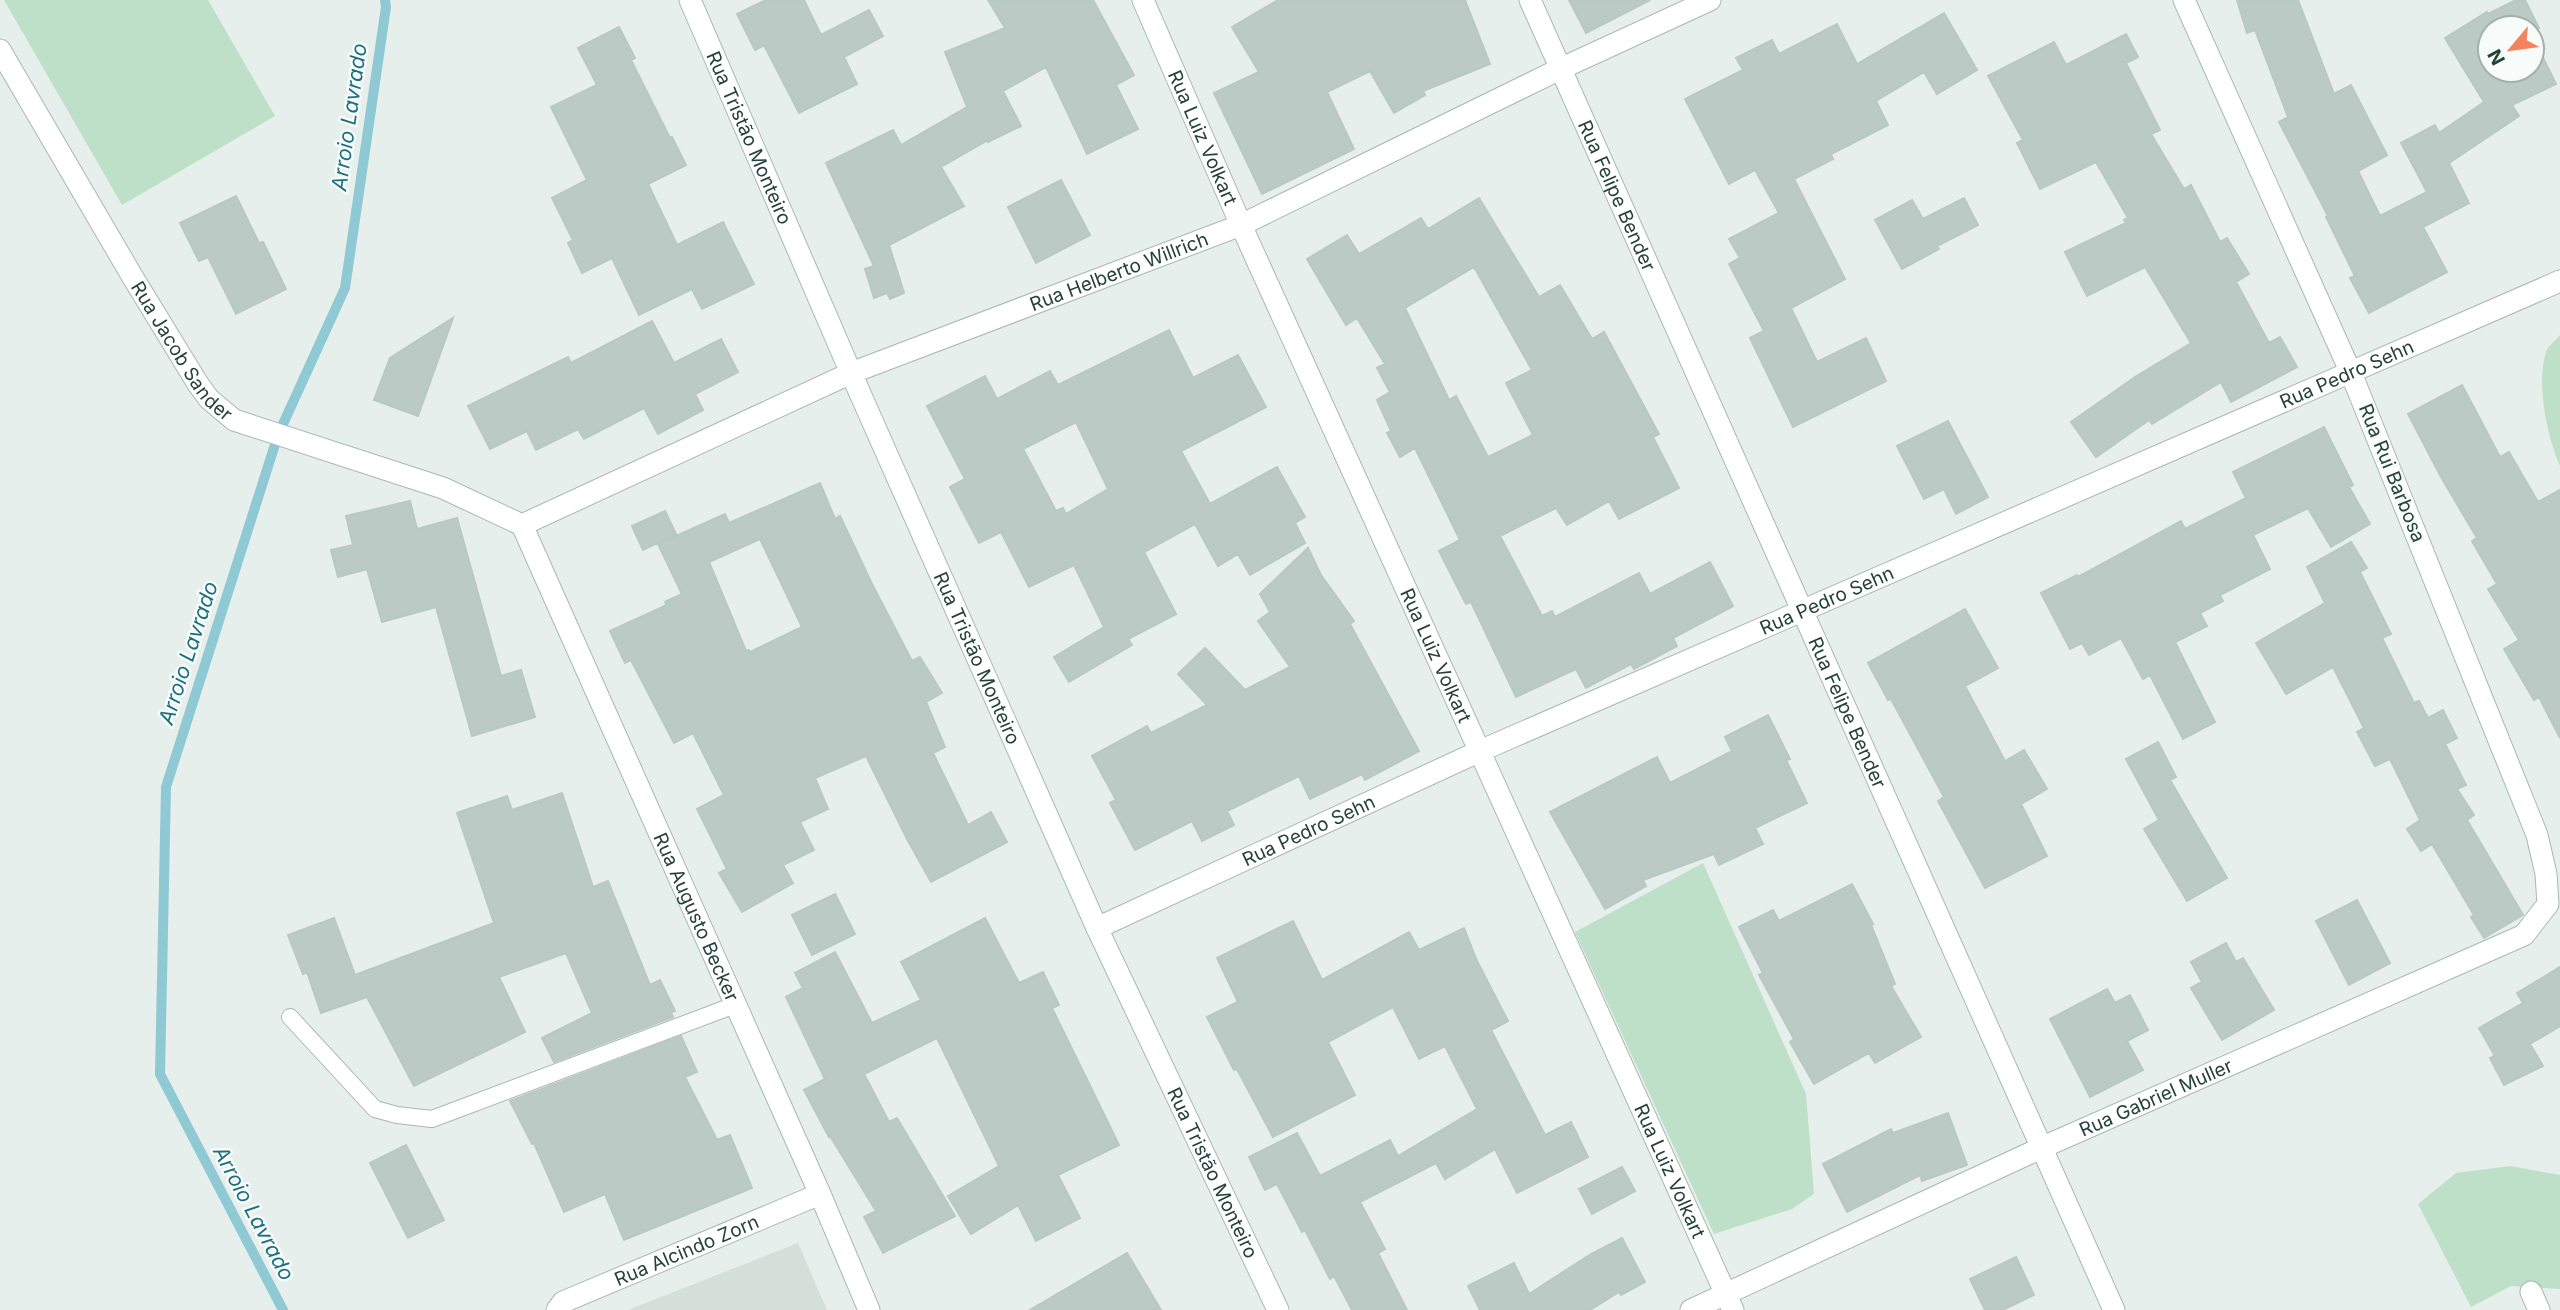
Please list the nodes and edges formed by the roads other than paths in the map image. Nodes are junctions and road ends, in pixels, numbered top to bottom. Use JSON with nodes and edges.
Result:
{"nodes":[{"id":1,"x":690,"y":0,"type":"edge"},
{"id":2,"x":1143,"y":0,"type":"edge"},
{"id":3,"x":1530,"y":0,"type":"edge"},
{"id":4,"x":1710,"y":0,"type":"edge"},
{"id":5,"x":2184,"y":0,"type":"edge"},
{"id":6,"x":0,"y":50,"type":"edge"},
{"id":7,"x":1560,"y":69,"type":"junction"},
{"id":8,"x":1241,"y":225,"type":"junction"},
{"id":9,"x":2560,"y":281,"type":"edge"},
{"id":10,"x":851,"y":373,"type":"junction"},
{"id":11,"x":2351,"y":373,"type":"junction"},
{"id":12,"x":522,"y":526,"type":"junction"},
{"id":13,"x":1803,"y":610,"type":"junction"},
{"id":14,"x":1480,"y":751,"type":"junction"},
{"id":15,"x":2537,"y":835,"type":"joint"},
{"id":16,"x":1097,"y":928,"type":"junction"},
{"id":17,"x":735,"y":1005,"type":"junction"},
{"id":18,"x":290,"y":1017,"type":"dead end"},
{"id":19,"x":2041,"y":1148,"type":"junction"},
{"id":20,"x":820,"y":1194,"type":"junction"},
{"id":21,"x":1729,"y":1303,"type":"edge"},
{"id":22,"x":557,"y":1310,"type":"edge"},
{"id":23,"x":869,"y":1310,"type":"edge"},
{"id":24,"x":1278,"y":1310,"type":"edge"},
{"id":25,"x":1691,"y":1310,"type":"edge"},
{"id":26,"x":2113,"y":1310,"type":"edge"}],
"edges":[{"from":1,"to":10,"type":"street","name":"Rua Tristão Monteiro"},
{"from":2,"to":8,"type":"street","name":"Rua Luiz Volkart"},
{"from":3,"to":7,"type":"street","name":"Rua Felipe Bender"},
{"from":4,"to":7,"type":"street","name":"Rua Helberto Willrich"},
{"from":5,"to":11,"type":"street","name":"Rua Rui Barbosa"},
{"from":6,"to":12,"type":"street","name":"Rua Jacob Sander"},
{"from":7,"to":8,"type":"street","name":"Rua Helberto Willrich"},
{"from":7,"to":13,"type":"street","name":"Rua Felipe Bender"},
{"from":8,"to":10,"type":"street","name":"Rua Helberto Willrich"},
{"from":8,"to":14,"type":"street","name":"Rua Luiz Volkart"},
{"from":9,"to":11,"type":"street","name":"Rua Pedro Sehn"},
{"from":10,"to":12,"type":"street","name":"Rua Helberto Willrich"},
{"from":10,"to":16,"type":"street","name":"Rua Tristão Monteiro"},
{"from":11,"to":13,"type":"street","name":"Rua Pedro Sehn"},
{"from":11,"to":15,"type":"street","name":"Rua Rui Barbosa"},
{"from":12,"to":17,"type":"street","name":"Rua Augusto Becker"},
{"from":13,"to":14,"type":"street","name":"Rua Pedro Sehn"},
{"from":13,"to":19,"type":"street","name":"Rua Felipe Bender"},
{"from":14,"to":16,"type":"street","name":"Rua Pedro Sehn"},
{"from":14,"to":21,"type":"street","name":"Rua Luiz Volkart"},
{"from":15,"to":19,"type":"street","name":"Rua Gabriel Muller"},
{"from":16,"to":24,"type":"street","name":"Rua Tristão Monteiro"},
{"from":17,"to":18,"type":"lane"},
{"from":17,"to":20,"type":"street","name":"Rua Augusto Becker"},
{"from":19,"to":21,"type":"street","name":"Rua Gabriel Muller"},
{"from":19,"to":26,"type":"street","name":"Rua Felipe Bender"},
{"from":20,"to":22,"type":"street","name":"Rua Alcindo Zorn"},
{"from":20,"to":23,"type":"street","name":"Rua Augusto Becker"},
{"from":21,"to":25,"type":"street","name":"Rua Gabriel Muller"}]}
